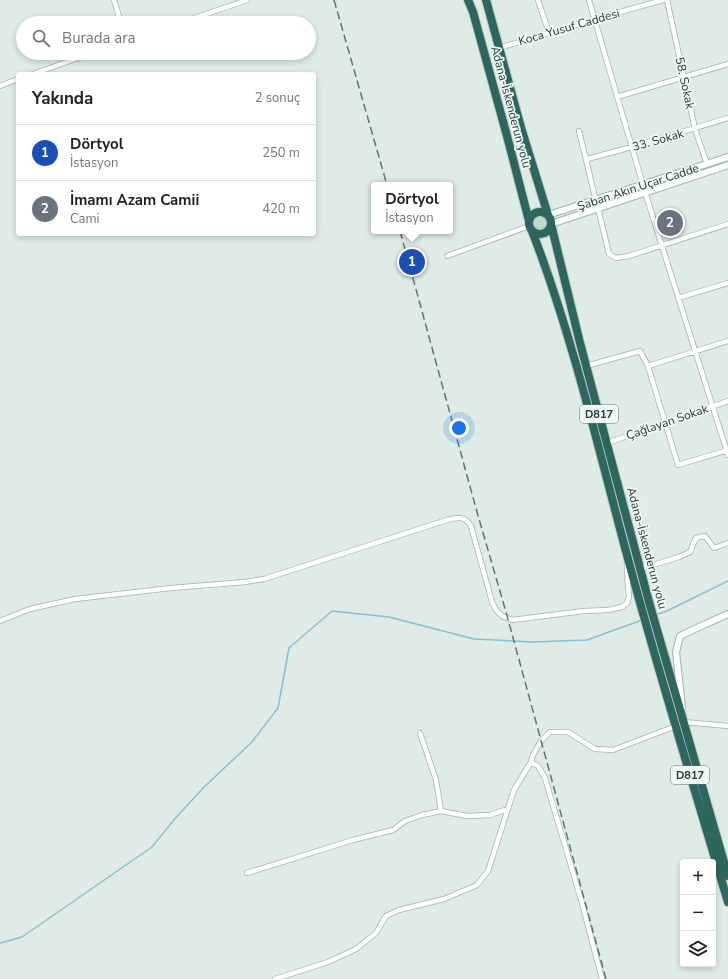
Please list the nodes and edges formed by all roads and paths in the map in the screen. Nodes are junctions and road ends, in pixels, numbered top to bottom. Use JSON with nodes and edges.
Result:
{"nodes":[{"id":1,"x":114,"y":0,"type":"edge"},
{"id":2,"x":247,"y":0,"type":"edge"},
{"id":3,"x":468,"y":0,"type":"edge"},
{"id":4,"x":486,"y":0,"type":"edge"},
{"id":5,"x":538,"y":0,"type":"edge"},
{"id":6,"x":589,"y":0,"type":"edge"},
{"id":7,"x":640,"y":0,"type":"edge"},
{"id":8,"x":663,"y":0,"type":"edge"},
{"id":9,"x":667,"y":0,"type":"edge"},
{"id":10,"x":642,"y":6,"type":"junction"},
{"id":11,"x":119,"y":16,"type":"edge"},
{"id":12,"x":200,"y":16,"type":"edge"},
{"id":13,"x":595,"y":19,"type":"junction"},
{"id":14,"x":549,"y":32,"type":"junction"},
{"id":15,"x":499,"y":48,"type":"junction"},
{"id":16,"x":72,"y":60,"type":"edge"},
{"id":17,"x":728,"y":64,"type":"edge"},
{"id":18,"x":39,"y":72,"type":"edge"},
{"id":19,"x":684,"y":77,"type":"junction"},
{"id":20,"x":16,"y":80,"type":"edge"},
{"id":21,"x":0,"y":86,"type":"edge"},
{"id":22,"x":617,"y":97,"type":"junction"},
{"id":23,"x":728,"y":118,"type":"edge"},
{"id":24,"x":695,"y":129,"type":"junction"},
{"id":25,"x":579,"y":131,"type":"dead end"},
{"id":26,"x":632,"y":147,"type":"junction"},
{"id":27,"x":728,"y":157,"type":"edge"},
{"id":28,"x":587,"y":159,"type":"junction"},
{"id":29,"x":707,"y":164,"type":"junction"},
{"id":30,"x":728,"y":165,"type":"edge"},
{"id":31,"x":644,"y":185,"type":"junction"},
{"id":32,"x":645,"y":192,"type":"junction"},
{"id":33,"x":596,"y":201,"type":"junction"},
{"id":34,"x":598,"y":208,"type":"junction"},
{"id":35,"x":548,"y":215,"type":"junction"},
{"id":36,"x":551,"y":224,"type":"junction"},
{"id":37,"x":728,"y":224,"type":"edge"},
{"id":38,"x":530,"y":226,"type":"junction"},
{"id":39,"x":662,"y":245,"type":"junction"},
{"id":40,"x":447,"y":256,"type":"dead end"},
{"id":41,"x":728,"y":283,"type":"edge"},
{"id":42,"x":678,"y":298,"type":"junction"},
{"id":43,"x":728,"y":341,"type":"edge"},
{"id":44,"x":695,"y":352,"type":"junction"},
{"id":45,"x":586,"y":366,"type":"junction"},
{"id":46,"x":648,"y":366,"type":"junction"},
{"id":47,"x":728,"y":401,"type":"edge"},
{"id":48,"x":713,"y":407,"type":"junction"},
{"id":49,"x":665,"y":423,"type":"junction"},
{"id":50,"x":607,"y":443,"type":"junction"},
{"id":51,"x":727,"y":452,"type":"edge"},
{"id":52,"x":728,"y":543,"type":"edge"},
{"id":53,"x":628,"y":559,"type":"junction"},
{"id":54,"x":640,"y":569,"type":"junction"},
{"id":55,"x":728,"y":614,"type":"edge"},
{"id":56,"x":0,"y":621,"type":"edge"},
{"id":57,"x":684,"y":722,"type":"junction"},
{"id":58,"x":676,"y":726,"type":"junction"},
{"id":59,"x":728,"y":726,"type":"edge"},
{"id":60,"x":420,"y":733,"type":"dead end"},
{"id":61,"x":531,"y":762,"type":"junction"},
{"id":62,"x":508,"y":809,"type":"junction"},
{"id":63,"x":441,"y":812,"type":"junction"},
{"id":64,"x":247,"y":873,"type":"dead end"},
{"id":65,"x":728,"y":876,"type":"edge"},
{"id":66,"x":728,"y":902,"type":"edge"},
{"id":67,"x":276,"y":979,"type":"edge"},
{"id":68,"x":602,"y":979,"type":"edge"}],
"edges":[{"from":1,"to":11,"type":"street"},
{"from":2,"to":12,"type":"street"},
{"from":3,"to":38,"type":"highway","name":"Adana-İskenderun yolu","number":"D817"},
{"from":4,"to":15,"type":"highway","name":"Adana-İskenderun yolu"},
{"from":5,"to":14,"type":"street"},
{"from":6,"to":13,"type":"street"},
{"from":7,"to":10,"type":"street"},
{"from":8,"to":10,"type":"street","name":"Koca Yusuf Caddesi"},
{"from":9,"to":19,"type":"street","name":"58. Sokak"},
{"from":10,"to":13,"type":"street","name":"Koca Yusuf Caddesi"},
{"from":13,"to":14,"type":"street","name":"Koca Yusuf Caddesi"},
{"from":13,"to":22,"type":"street"},
{"from":14,"to":15,"type":"street","name":"Koca Yusuf Caddesi"},
{"from":15,"to":35,"type":"highway","name":"Adana-İskenderun yolu"},
{"from":16,"to":18,"type":"street"},
{"from":17,"to":19,"type":"street"},
{"from":19,"to":22,"type":"street"},
{"from":19,"to":24,"type":"street","name":"58. Sokak"},
{"from":20,"to":21,"type":"street"},
{"from":22,"to":26,"type":"street"},
{"from":23,"to":24,"type":"street","name":"33. Sokak"},
{"from":24,"to":26,"type":"street","name":"33. Sokak"},
{"from":24,"to":29,"type":"street","name":"58. Sokak"},
{"from":25,"to":28,"type":"street"},
{"from":26,"to":28,"type":"street","name":"33. Sokak"},
{"from":26,"to":31,"type":"street"},
{"from":27,"to":29,"type":"main road","name":"Şaban Akın Uçar Cadde"},
{"from":28,"to":33,"type":"street"},
{"from":29,"to":31,"type":"main road","name":"Şaban Akın Uçar Cadde"},
{"from":30,"to":32,"type":"main road"},
{"from":31,"to":32,"type":"street"},
{"from":31,"to":33,"type":"main road","name":"Şaban Akın Uçar Cadde"},
{"from":32,"to":34,"type":"main road"},
{"from":32,"to":39,"type":"street"},
{"from":33,"to":35,"type":"main road","name":"Şaban Akın Uçar Cadde"},
{"from":34,"to":36,"type":"main road"},
{"from":34,"to":39,"type":"street"},
{"from":35,"to":36,"type":"highway"},
{"from":35,"to":38,"type":"highway"},
{"from":36,"to":38,"type":"highway"},
{"from":36,"to":45,"type":"highway","name":"Adana-İskenderun yolu","number":"D817"},
{"from":37,"to":39,"type":"street"},
{"from":38,"to":40,"type":"street"},
{"from":38,"to":53,"type":"highway","number":"D817"},
{"from":39,"to":42,"type":"street"},
{"from":41,"to":42,"type":"street"},
{"from":42,"to":44,"type":"street"},
{"from":43,"to":44,"type":"street"},
{"from":44,"to":46,"type":"street"},
{"from":44,"to":48,"type":"street"},
{"from":45,"to":46,"type":"street"},
{"from":45,"to":50,"type":"highway","name":"Adana-İskenderun yolu","number":"D817"},
{"from":46,"to":49,"type":"street"},
{"from":47,"to":48,"type":"street","name":"Çağlayan Sokak"},
{"from":48,"to":49,"type":"street","name":"Çağlayan Sokak"},
{"from":48,"to":51,"type":"street"},
{"from":49,"to":50,"type":"street","name":"Çağlayan Sokak"},
{"from":49,"to":51,"type":"street"},
{"from":50,"to":54,"type":"highway","name":"Adana-İskenderun yolu","number":"D817"},
{"from":52,"to":54,"type":"street"},
{"from":53,"to":56,"type":"street"},
{"from":53,"to":58,"type":"highway","number":"D817"},
{"from":54,"to":57,"type":"highway","name":"Adana-İskenderun yolu","number":"D817"},
{"from":55,"to":57,"type":"main road"},
{"from":57,"to":58,"type":"highway"},
{"from":57,"to":59,"type":"street"},
{"from":57,"to":65,"type":"highway","name":"Adana-İskenderun yolu","number":"D817"},
{"from":58,"to":61,"type":"street"},
{"from":58,"to":66,"type":"highway","number":"D817"},
{"from":60,"to":63,"type":"street"},
{"from":61,"to":62,"type":"street"},
{"from":61,"to":68,"type":"street"},
{"from":62,"to":63,"type":"street"},
{"from":62,"to":67,"type":"street"},
{"from":63,"to":64,"type":"street"}]}
